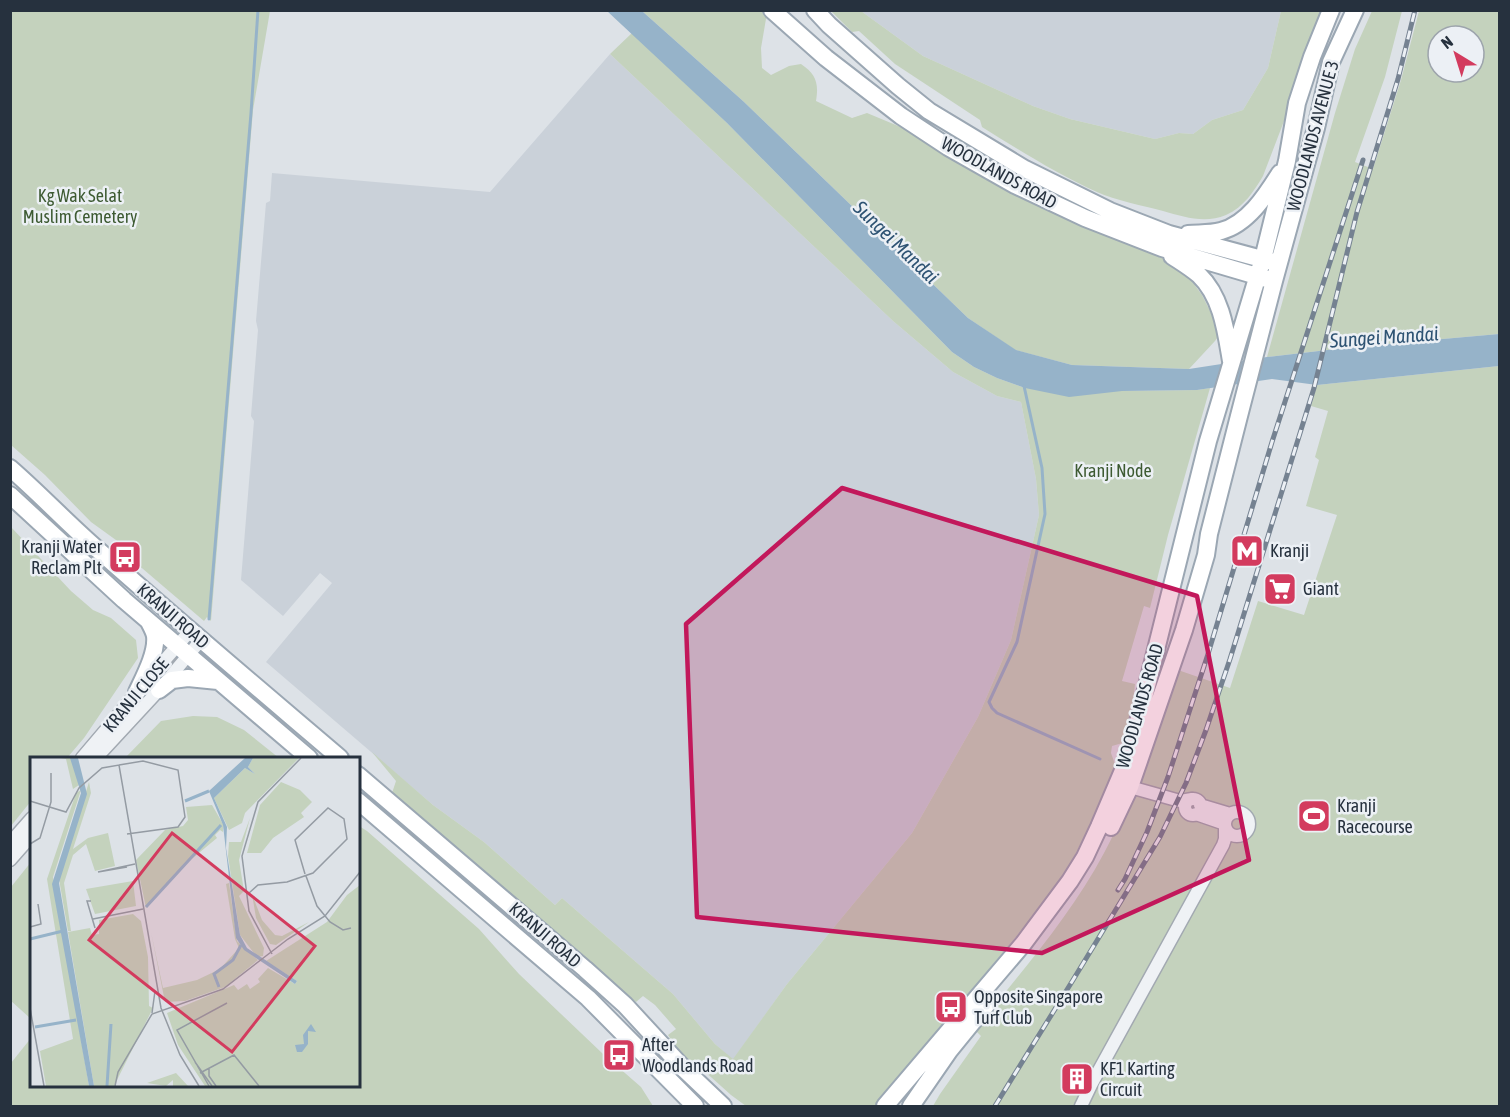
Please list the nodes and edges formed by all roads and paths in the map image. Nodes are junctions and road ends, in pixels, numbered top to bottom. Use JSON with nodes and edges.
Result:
{"nodes":[{"id":1,"x":772,"y":10,"type":"edge"},
{"id":2,"x":815,"y":10,"type":"edge"},
{"id":3,"x":1331,"y":10,"type":"edge"},
{"id":4,"x":1355,"y":10,"type":"edge"},
{"id":5,"x":1287,"y":160,"type":"junction"},
{"id":6,"x":1165,"y":241,"type":"junction"},
{"id":7,"x":1263,"y":259,"type":"junction"},
{"id":8,"x":1279,"y":264,"type":"junction"},
{"id":9,"x":1266,"y":279,"type":"junction"},
{"id":10,"x":1232,"y":366,"type":"junction"},
{"id":11,"x":1234,"y":436,"type":"junction"},
{"id":12,"x":1208,"y":441,"type":"junction"},
{"id":13,"x":10,"y":468,"type":"edge"},
{"id":14,"x":34,"y":489,"type":"junction"},
{"id":15,"x":10,"y":495,"type":"edge"},
{"id":16,"x":24,"y":507,"type":"junction"},
{"id":17,"x":149,"y":621,"type":"junction"},
{"id":18,"x":195,"y":635,"type":"junction"},
{"id":19,"x":183,"y":650,"type":"junction"},
{"id":20,"x":218,"y":681,"type":"junction"},
{"id":21,"x":159,"y":690,"type":"junction"},
{"id":22,"x":137,"y":692,"type":"junction"},
{"id":23,"x":84,"y":757,"type":"edge"},
{"id":24,"x":98,"y":757,"type":"edge"},
{"id":25,"x":307,"y":757,"type":"edge"},
{"id":26,"x":338,"y":757,"type":"edge"},
{"id":27,"x":360,"y":777,"type":"edge"},
{"id":28,"x":1130,"y":787,"type":"junction"},
{"id":29,"x":360,"y":803,"type":"edge"},
{"id":30,"x":30,"y":820,"type":"edge"},
{"id":31,"x":1227,"y":822,"type":"junction"},
{"id":32,"x":1237,"y":836,"type":"junction"},
{"id":33,"x":30,"y":837,"type":"edge"},
{"id":34,"x":10,"y":843,"type":"edge"},
{"id":35,"x":1223,"y":845,"type":"junction"},
{"id":36,"x":10,"y":860,"type":"edge"},
{"id":37,"x":692,"y":1105,"type":"edge"},
{"id":38,"x":723,"y":1107,"type":"edge"},
{"id":39,"x":885,"y":1107,"type":"edge"},
{"id":40,"x":912,"y":1107,"type":"edge"},
{"id":41,"x":1081,"y":1107,"type":"edge"}],
"edges":[{"from":1,"to":6,"type":"main road","name":"WOODLANDS ROAD"},
{"from":2,"to":6,"type":"main road","name":"WOODLANDS ROAD"},
{"from":3,"to":5,"type":"main road","name":"WOODLANDS AVENUE 3"},
{"from":4,"to":8,"type":"main road","name":"WOODLANDS AVENUE 3"},
{"from":5,"to":6,"type":"main road"},
{"from":5,"to":7,"type":"main road","name":"WOODLANDS AVENUE 3"},
{"from":6,"to":7,"type":"main road","name":"WOODLANDS ROAD"},
{"from":6,"to":9,"type":"main road","name":"WOODLANDS ROAD"},
{"from":6,"to":10,"type":"main road"},
{"from":7,"to":8,"type":"main road","name":"WOODLANDS ROAD"},
{"from":7,"to":9,"type":"main road","name":"WOODLANDS ROAD"},
{"from":8,"to":9,"type":"main road","name":"WOODLANDS ROAD"},
{"from":9,"to":10,"type":"main road","name":"WOODLANDS ROAD"},
{"from":9,"to":11,"type":"main road","name":"WOODLANDS ROAD"},
{"from":10,"to":12,"type":"main road","name":"WOODLANDS ROAD"},
{"from":11,"to":12,"type":"main road"},
{"from":11,"to":28,"type":"main road","name":"WOODLANDS ROAD"},
{"from":12,"to":39,"type":"main road","name":"WOODLANDS ROAD"},
{"from":13,"to":14,"type":"main road","name":"KRANJI ROAD"},
{"from":14,"to":16,"type":"main road"},
{"from":14,"to":18,"type":"main road","name":"KRANJI ROAD"},
{"from":15,"to":16,"type":"main road","name":"KRANJI ROAD"},
{"from":16,"to":17,"type":"main road","name":"KRANJI ROAD"},
{"from":17,"to":19,"type":"main road","name":"KRANJI ROAD"},
{"from":17,"to":22,"type":"main road"},
{"from":18,"to":19,"type":"street","name":"KRANJI CLOSE"},
{"from":18,"to":26,"type":"main road","name":"KRANJI ROAD"},
{"from":19,"to":20,"type":"main road","name":"KRANJI ROAD"},
{"from":19,"to":21,"type":"street","name":"KRANJI CLOSE"},
{"from":19,"to":22,"type":"street","name":"KRANJI CLOSE"},
{"from":20,"to":21,"type":"main road"},
{"from":20,"to":25,"type":"main road","name":"KRANJI ROAD"},
{"from":21,"to":24,"type":"street","name":"KRANJI CLOSE"},
{"from":22,"to":23,"type":"street","name":"KRANJI CLOSE"},
{"from":27,"to":38,"type":"main road","name":"KRANJI ROAD"},
{"from":28,"to":31,"type":"street"},
{"from":28,"to":40,"type":"main road","name":"WOODLANDS ROAD"},
{"from":29,"to":37,"type":"main road","name":"KRANJI ROAD"},
{"from":30,"to":34,"type":"street"},
{"from":31,"to":32,"type":"street"},
{"from":31,"to":32,"type":"street"},
{"from":31,"to":35,"type":"street"},
{"from":32,"to":35,"type":"street"},
{"from":33,"to":36,"type":"street"},
{"from":35,"to":41,"type":"street"}]}
